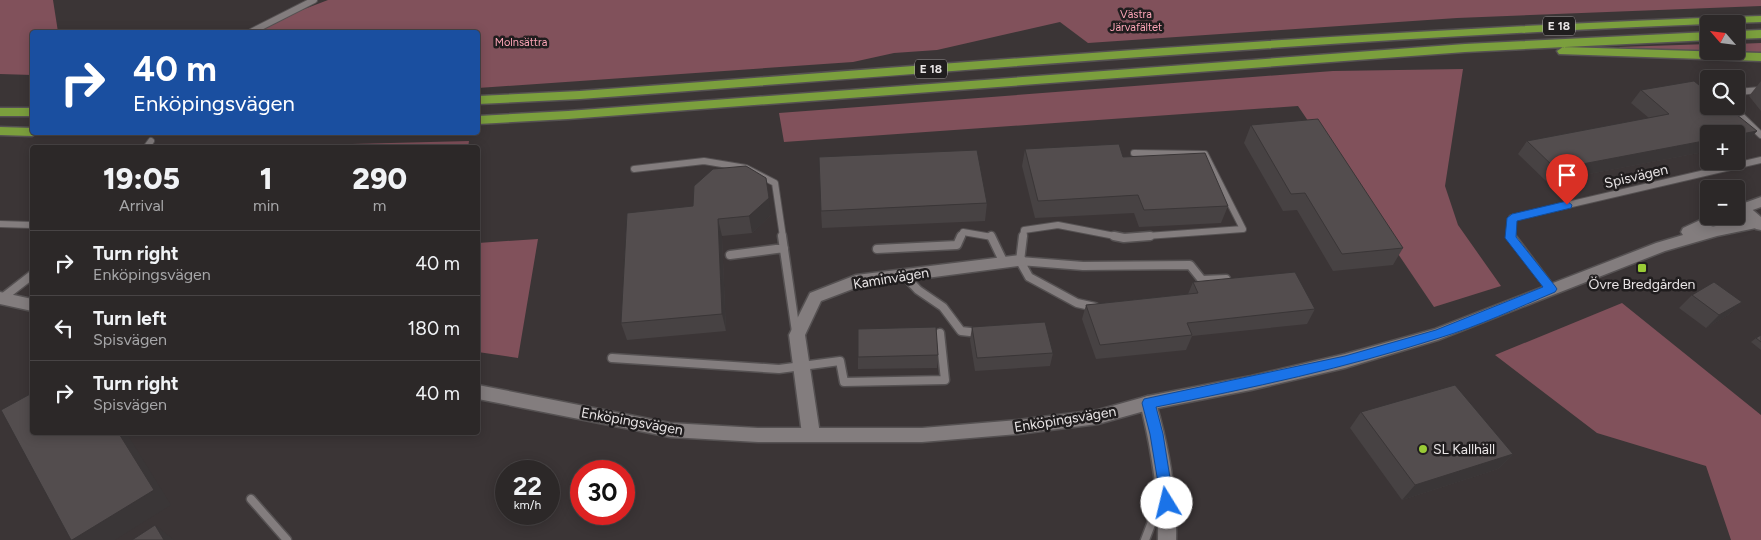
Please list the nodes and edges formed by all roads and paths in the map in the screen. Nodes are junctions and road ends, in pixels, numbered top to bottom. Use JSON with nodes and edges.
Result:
{"nodes":[{"id":1,"x":314,"y":0,"type":"edge"},
{"id":2,"x":1761,"y":18,"type":"edge"},
{"id":3,"x":255,"y":30,"type":"edge"},
{"id":4,"x":1761,"y":34,"type":"edge"},
{"id":5,"x":1745,"y":35,"type":"edge"},
{"id":6,"x":1700,"y":36,"type":"edge"},
{"id":7,"x":1465,"y":48,"type":"junction"},
{"id":8,"x":1761,"y":57,"type":"edge"},
{"id":9,"x":1761,"y":90,"type":"edge"},
{"id":10,"x":1745,"y":91,"type":"edge"},
{"id":11,"x":480,"y":100,"type":"edge"},
{"id":12,"x":0,"y":112,"type":"edge"},
{"id":13,"x":30,"y":112,"type":"edge"},
{"id":14,"x":1740,"y":115,"type":"edge"},
{"id":15,"x":480,"y":120,"type":"edge"},
{"id":16,"x":0,"y":131,"type":"edge"},
{"id":17,"x":30,"y":132,"type":"edge"},
{"id":18,"x":1761,"y":135,"type":"edge"},
{"id":19,"x":151,"y":141,"type":"dead end"},
{"id":20,"x":148,"y":145,"type":"edge"},
{"id":21,"x":1134,"y":153,"type":"dead end"},
{"id":22,"x":1761,"y":160,"type":"edge"},
{"id":23,"x":634,"y":169,"type":"dead end"},
{"id":24,"x":1761,"y":202,"type":"edge"},
{"id":25,"x":1745,"y":208,"type":"edge"},
{"id":26,"x":1745,"y":214,"type":"edge"},
{"id":27,"x":1760,"y":223,"type":"edge"},
{"id":28,"x":0,"y":224,"type":"edge"},
{"id":29,"x":30,"y":225,"type":"edge"},
{"id":30,"x":1705,"y":225,"type":"edge"},
{"id":31,"x":1661,"y":247,"type":"junction"},
{"id":32,"x":784,"y":248,"type":"junction"},
{"id":33,"x":877,"y":250,"type":"dead end"},
{"id":34,"x":730,"y":256,"type":"dead end"},
{"id":35,"x":1020,"y":261,"type":"junction"},
{"id":36,"x":1004,"y":263,"type":"junction"},
{"id":37,"x":903,"y":274,"type":"junction"},
{"id":38,"x":30,"y":276,"type":"edge"},
{"id":39,"x":1239,"y":279,"type":"edge"},
{"id":40,"x":1551,"y":289,"type":"junction"},
{"id":41,"x":0,"y":299,"type":"edge"},
{"id":42,"x":30,"y":305,"type":"edge"},
{"id":43,"x":1105,"y":306,"type":"edge"},
{"id":44,"x":940,"y":333,"type":"dead end"},
{"id":45,"x":986,"y":334,"type":"edge"},
{"id":46,"x":797,"y":335,"type":"junction"},
{"id":47,"x":612,"y":358,"type":"dead end"},
{"id":48,"x":801,"y":365,"type":"junction"},
{"id":49,"x":480,"y":392,"type":"edge"},
{"id":50,"x":1148,"y":403,"type":"junction"},
{"id":51,"x":812,"y":434,"type":"junction"},
{"id":52,"x":1165,"y":490,"type":"junction"},
{"id":53,"x":251,"y":499,"type":"dead end"},
{"id":54,"x":287,"y":540,"type":"edge"},
{"id":55,"x":1145,"y":540,"type":"edge"},
{"id":56,"x":1168,"y":540,"type":"edge"}],
"edges":[{"from":1,"to":3,"type":"lane"},
{"from":2,"to":11,"type":"highway","number":"E 18"},
{"from":4,"to":5,"type":"highway"},
{"from":6,"to":7,"type":"highway","number":"E 18"},
{"from":7,"to":8,"type":"highway"},
{"from":7,"to":15,"type":"highway","number":"E 18"},
{"from":9,"to":10,"type":"lane"},
{"from":12,"to":13,"type":"highway"},
{"from":14,"to":18,"type":"lane"},
{"from":16,"to":17,"type":"highway"},
{"from":19,"to":20,"type":"lane"},
{"from":21,"to":35,"type":"lane"},
{"from":22,"to":40,"type":"lane","name":"Spisvägen"},
{"from":23,"to":32,"type":"lane"},
{"from":24,"to":25,"type":"street"},
{"from":26,"to":27,"type":"street"},
{"from":27,"to":31,"type":"street","name":"Enköpingsvägen"},
{"from":28,"to":29,"type":"lane"},
{"from":30,"to":31,"type":"street","name":"Enköpingsvägen"},
{"from":31,"to":40,"type":"street","name":"Enköpingsvägen"},
{"from":32,"to":34,"type":"lane"},
{"from":32,"to":46,"type":"lane"},
{"from":33,"to":36,"type":"lane"},
{"from":35,"to":36,"type":"street","name":"Kaminvägen"},
{"from":35,"to":39,"type":"lane"},
{"from":35,"to":43,"type":"lane"},
{"from":36,"to":37,"type":"street","name":"Kaminvägen"},
{"from":37,"to":45,"type":"lane"},
{"from":37,"to":46,"type":"street","name":"Kaminvägen"},
{"from":38,"to":41,"type":"lane"},
{"from":40,"to":50,"type":"street","name":"Enköpingsvägen"},
{"from":41,"to":42,"type":"street"},
{"from":44,"to":48,"type":"lane"},
{"from":46,"to":48,"type":"street"},
{"from":47,"to":48,"type":"lane"},
{"from":48,"to":51,"type":"street"},
{"from":49,"to":51,"type":"street","name":"Enköpingsvägen"},
{"from":50,"to":51,"type":"street","name":"Enköpingsvägen"},
{"from":50,"to":52,"type":"street"},
{"from":52,"to":55,"type":"lane"},
{"from":52,"to":56,"type":"street"},
{"from":53,"to":54,"type":"lane"}]}
